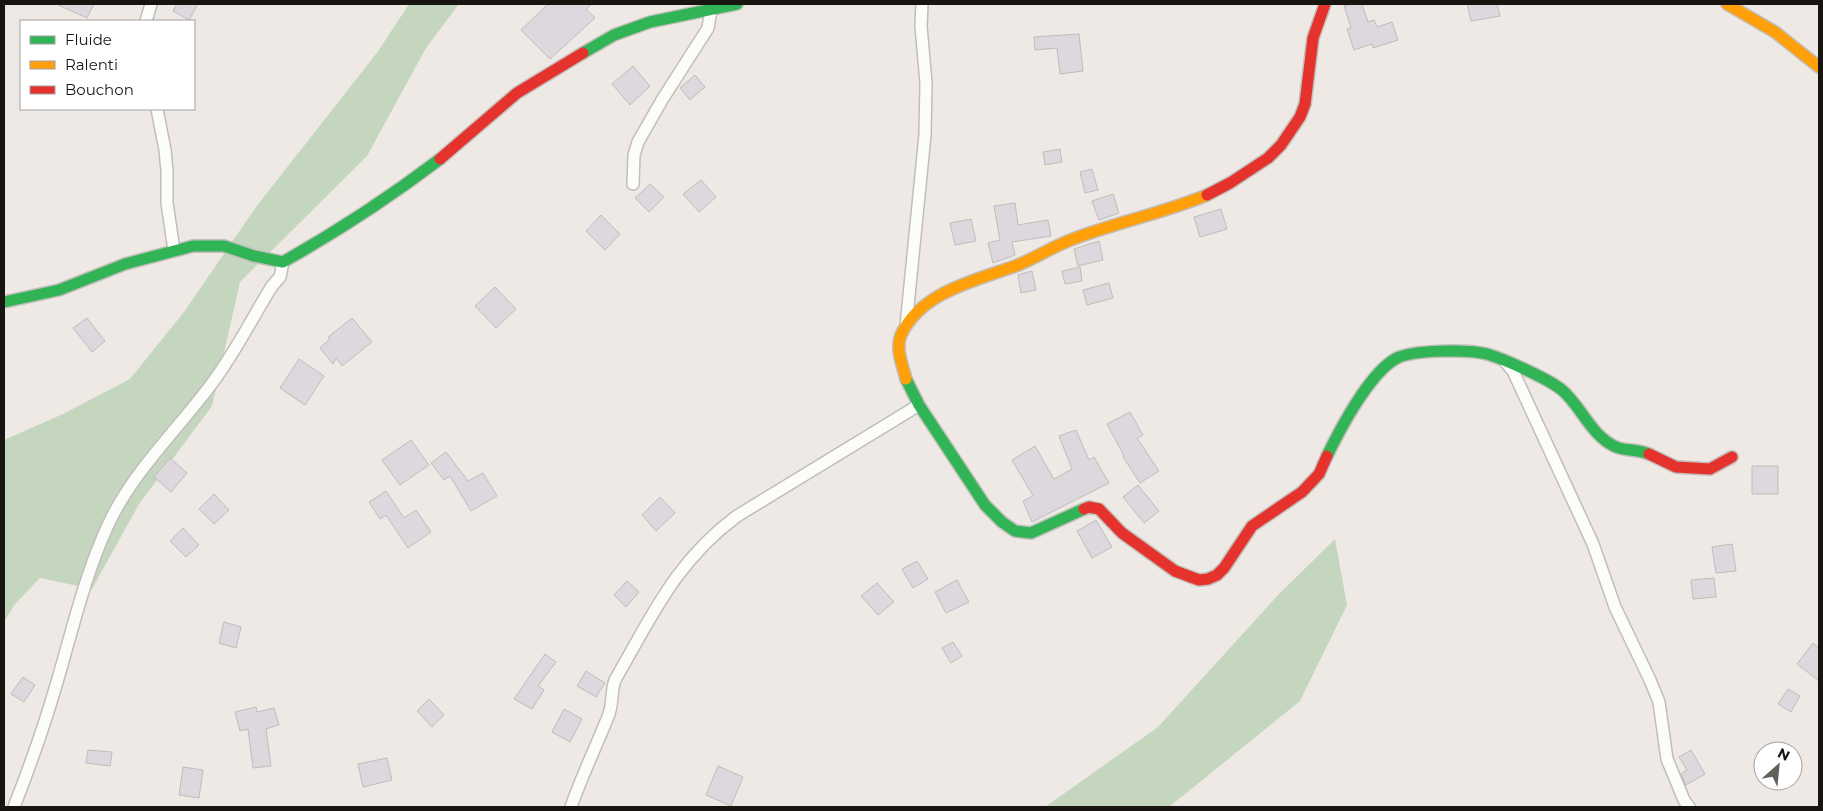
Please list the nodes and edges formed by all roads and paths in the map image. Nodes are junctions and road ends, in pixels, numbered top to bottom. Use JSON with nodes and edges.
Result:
{"nodes":[{"id":1,"x":151,"y":4,"type":"edge"},
{"id":2,"x":738,"y":4,"type":"edge"},
{"id":3,"x":922,"y":4,"type":"edge"},
{"id":4,"x":1325,"y":4,"type":"edge"},
{"id":5,"x":1727,"y":4,"type":"edge"},
{"id":6,"x":711,"y":10,"type":"junction"},
{"id":7,"x":146,"y":20,"type":"edge"},
{"id":8,"x":1819,"y":67,"type":"edge"},
{"id":9,"x":157,"y":110,"type":"edge"},
{"id":10,"x":633,"y":184,"type":"dead end"},
{"id":11,"x":174,"y":250,"type":"junction"},
{"id":12,"x":283,"y":262,"type":"junction"},
{"id":13,"x":4,"y":302,"type":"edge"},
{"id":14,"x":906,"y":326,"type":"junction"},
{"id":15,"x":1503,"y":360,"type":"junction"},
{"id":16,"x":919,"y":405,"type":"junction"},
{"id":17,"x":1732,"y":457,"type":"dead end"},
{"id":18,"x":14,"y":807,"type":"edge"},
{"id":19,"x":571,"y":807,"type":"edge"},
{"id":20,"x":1689,"y":807,"type":"edge"}],
"edges":[{"from":1,"to":7,"type":"street"},
{"from":2,"to":6,"type":"street"},
{"from":3,"to":14,"type":"street"},
{"from":4,"to":14,"type":"street"},
{"from":5,"to":8,"type":"street"},
{"from":6,"to":10,"type":"street"},
{"from":6,"to":12,"type":"street"},
{"from":9,"to":11,"type":"street"},
{"from":11,"to":12,"type":"street"},
{"from":11,"to":13,"type":"street"},
{"from":12,"to":18,"type":"street"},
{"from":14,"to":16,"type":"street"},
{"from":15,"to":16,"type":"street"},
{"from":15,"to":17,"type":"street"},
{"from":15,"to":20,"type":"street"},
{"from":16,"to":19,"type":"street"}]}
